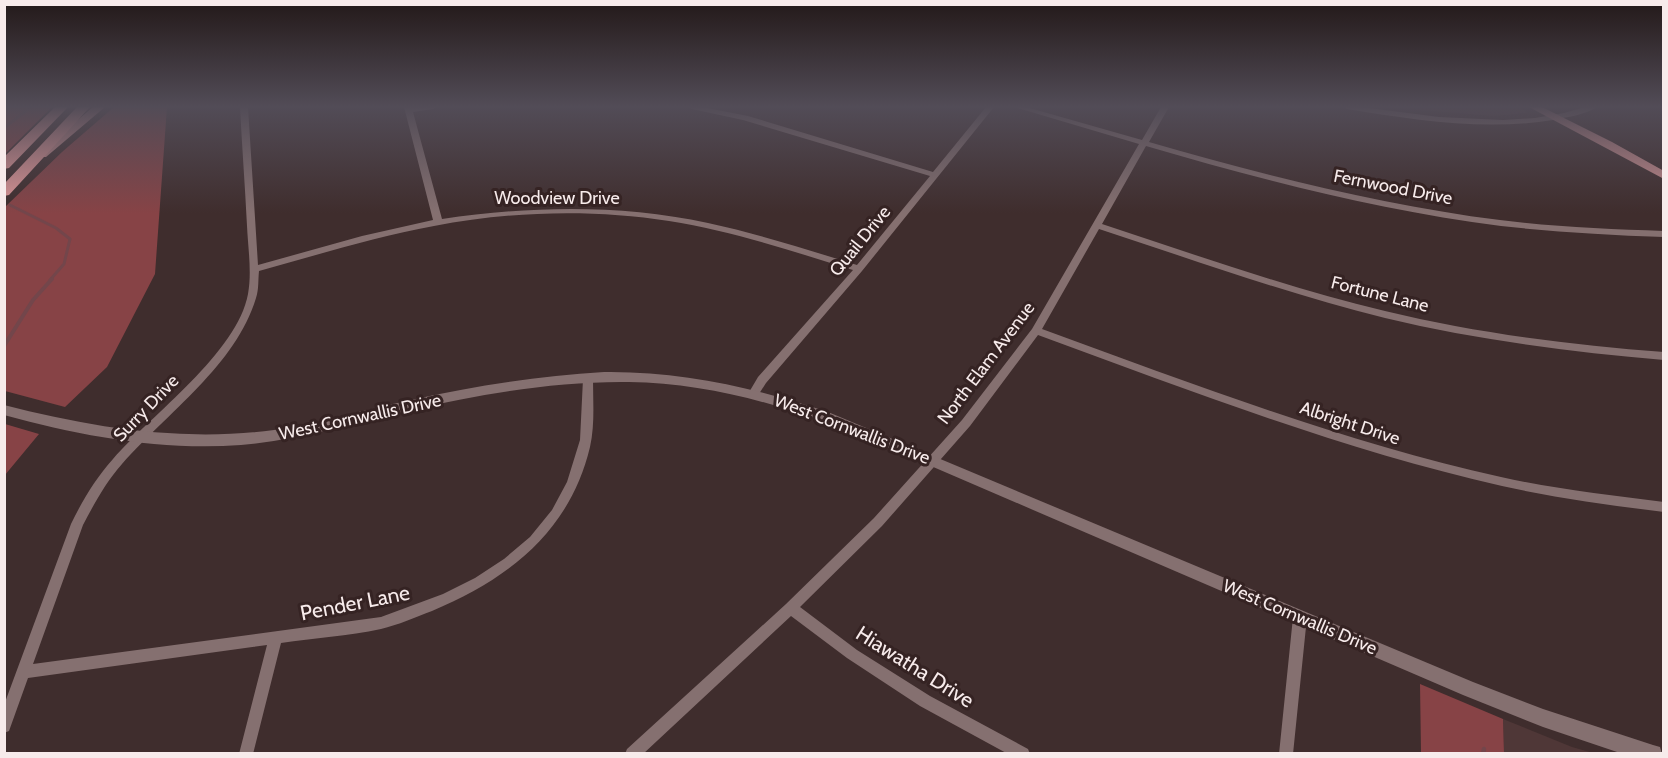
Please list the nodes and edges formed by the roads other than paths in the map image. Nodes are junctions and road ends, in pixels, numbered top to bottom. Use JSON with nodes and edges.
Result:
{"nodes":[{"id":1,"x":27,"y":142,"type":"edge"},
{"id":2,"x":52,"y":142,"type":"edge"},
{"id":3,"x":57,"y":142,"type":"edge"},
{"id":4,"x":246,"y":142,"type":"edge"},
{"id":5,"x":418,"y":142,"type":"edge"},
{"id":6,"x":826,"y":142,"type":"edge"},
{"id":7,"x":961,"y":142,"type":"edge"},
{"id":8,"x":1603,"y":142,"type":"edge"},
{"id":9,"x":1144,"y":143,"type":"joint"},
{"id":10,"x":35,"y":161,"type":"junction"},
{"id":11,"x":4,"y":165,"type":"edge"},
{"id":12,"x":934,"y":175,"type":"junction"},
{"id":13,"x":1664,"y":176,"type":"edge"},
{"id":14,"x":4,"y":192,"type":"edge"},
{"id":15,"x":438,"y":222,"type":"junction"},
{"id":16,"x":1097,"y":225,"type":"junction"},
{"id":17,"x":1664,"y":234,"type":"edge"},
{"id":18,"x":254,"y":269,"type":"junction"},
{"id":19,"x":859,"y":269,"type":"junction"},
{"id":20,"x":1036,"y":331,"type":"junction"},
{"id":21,"x":1664,"y":356,"type":"edge"},
{"id":22,"x":588,"y":379,"type":"junction"},
{"id":23,"x":753,"y":394,"type":"junction"},
{"id":24,"x":4,"y":410,"type":"edge"},
{"id":25,"x":141,"y":437,"type":"junction"},
{"id":26,"x":933,"y":460,"type":"junction"},
{"id":27,"x":1664,"y":507,"type":"edge"},
{"id":28,"x":791,"y":608,"type":"junction"},
{"id":29,"x":1300,"y":617,"type":"junction"},
{"id":30,"x":276,"y":638,"type":"junction"},
{"id":31,"x":25,"y":672,"type":"junction"},
{"id":32,"x":4,"y":726,"type":"edge"},
{"id":33,"x":246,"y":753,"type":"edge"},
{"id":34,"x":632,"y":753,"type":"edge"},
{"id":35,"x":1023,"y":753,"type":"edge"},
{"id":36,"x":1286,"y":753,"type":"edge"},
{"id":37,"x":1653,"y":753,"type":"edge"}],
"edges":[{"from":1,"to":11,"type":"highway"},
{"from":2,"to":10,"type":"highway"},
{"from":3,"to":10,"type":"main road"},
{"from":4,"to":18,"type":"street","name":"Surry Drive"},
{"from":5,"to":15,"type":"street"},
{"from":6,"to":12,"type":"street"},
{"from":7,"to":12,"type":"street","name":"Quail Drive"},
{"from":8,"to":13,"type":"main road"},
{"from":9,"to":16,"type":"street","name":"North Elam Avenue"},
{"from":9,"to":17,"type":"street","name":"Fernwood Drive"},
{"from":10,"to":14,"type":"highway"},
{"from":12,"to":19,"type":"street","name":"Quail Drive"},
{"from":15,"to":18,"type":"street","name":"Woodview Drive"},
{"from":15,"to":19,"type":"street","name":"Woodview Drive"},
{"from":16,"to":20,"type":"street","name":"North Elam Avenue"},
{"from":16,"to":21,"type":"street","name":"Fortune Lane"},
{"from":18,"to":25,"type":"street","name":"Surry Drive"},
{"from":19,"to":23,"type":"street","name":"Quail Drive"},
{"from":20,"to":26,"type":"street","name":"North Elam Avenue"},
{"from":20,"to":27,"type":"street","name":"Albright Drive"},
{"from":22,"to":23,"type":"street","name":"West Cornwallis Drive"},
{"from":22,"to":25,"type":"street","name":"West Cornwallis Drive"},
{"from":22,"to":30,"type":"street","name":"Pender Lane"},
{"from":23,"to":26,"type":"street","name":"West Cornwallis Drive"},
{"from":24,"to":25,"type":"street","name":"West Cornwallis Drive"},
{"from":25,"to":31,"type":"street","name":"Surry Drive"},
{"from":26,"to":28,"type":"street","name":"North Elam Avenue"},
{"from":26,"to":29,"type":"street","name":"West Cornwallis Drive"},
{"from":28,"to":34,"type":"street","name":"North Elam Avenue"},
{"from":28,"to":35,"type":"street","name":"Hiawatha Drive"},
{"from":29,"to":36,"type":"street"},
{"from":29,"to":37,"type":"street","name":"West Cornwallis Drive"},
{"from":30,"to":31,"type":"street","name":"Pender Lane"},
{"from":30,"to":33,"type":"street"},
{"from":31,"to":32,"type":"street","name":"Surry Drive"}]}
